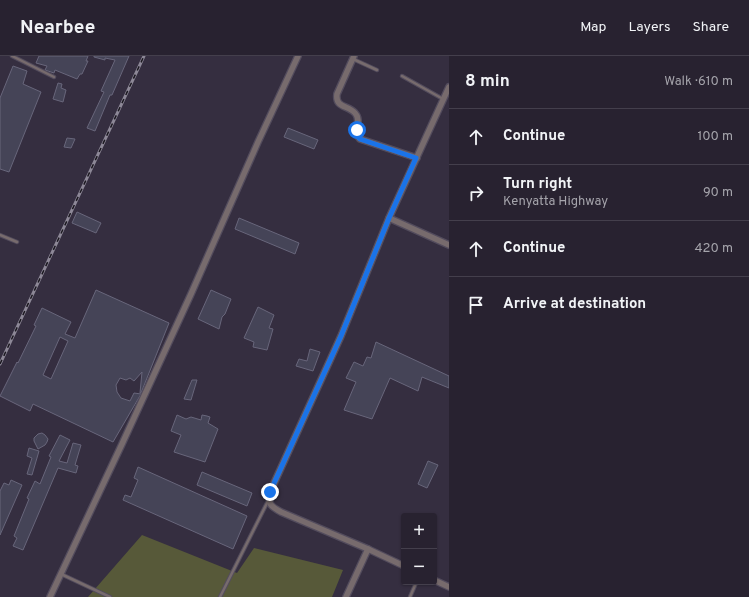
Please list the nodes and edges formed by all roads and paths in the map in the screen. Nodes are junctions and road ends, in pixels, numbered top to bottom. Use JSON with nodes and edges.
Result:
{"nodes":[{"id":1,"x":12,"y":56,"type":"edge"},
{"id":2,"x":298,"y":56,"type":"edge"},
{"id":3,"x":353,"y":57,"type":"edge"},
{"id":4,"x":377,"y":70,"type":"dead end"},
{"id":5,"x":402,"y":76,"type":"dead end"},
{"id":6,"x":54,"y":77,"type":"dead end"},
{"id":7,"x":449,"y":87,"type":"edge"},
{"id":8,"x":444,"y":99,"type":"junction"},
{"id":9,"x":416,"y":158,"type":"junction"},
{"id":10,"x":389,"y":218,"type":"junction"},
{"id":11,"x":0,"y":235,"type":"edge"},
{"id":12,"x":17,"y":242,"type":"dead end"},
{"id":13,"x":449,"y":245,"type":"edge"},
{"id":14,"x":268,"y":501,"type":"junction"},
{"id":15,"x":368,"y":549,"type":"junction"},
{"id":16,"x":401,"y":565,"type":"edge"},
{"id":17,"x":61,"y":574,"type":"junction"},
{"id":18,"x":437,"y":581,"type":"edge"},
{"id":19,"x":415,"y":585,"type":"edge"},
{"id":20,"x":449,"y":587,"type":"edge"},
{"id":21,"x":50,"y":597,"type":"edge"},
{"id":22,"x":110,"y":597,"type":"edge"},
{"id":23,"x":220,"y":597,"type":"edge"},
{"id":24,"x":346,"y":597,"type":"edge"},
{"id":25,"x":410,"y":597,"type":"edge"}],
"edges":[{"from":1,"to":6,"type":"lane"},
{"from":2,"to":17,"type":"street"},
{"from":3,"to":4,"type":"lane"},
{"from":3,"to":9,"type":"street"},
{"from":5,"to":8,"type":"lane"},
{"from":7,"to":8,"type":"street"},
{"from":8,"to":9,"type":"street"},
{"from":9,"to":10,"type":"street"},
{"from":10,"to":13,"type":"street"},
{"from":10,"to":14,"type":"street"},
{"from":11,"to":12,"type":"lane"},
{"from":14,"to":15,"type":"street"},
{"from":14,"to":23,"type":"lane"},
{"from":15,"to":16,"type":"street"},
{"from":15,"to":24,"type":"street"},
{"from":17,"to":21,"type":"street"},
{"from":17,"to":22,"type":"lane"},
{"from":18,"to":20,"type":"street"},
{"from":19,"to":25,"type":"lane"}]}
